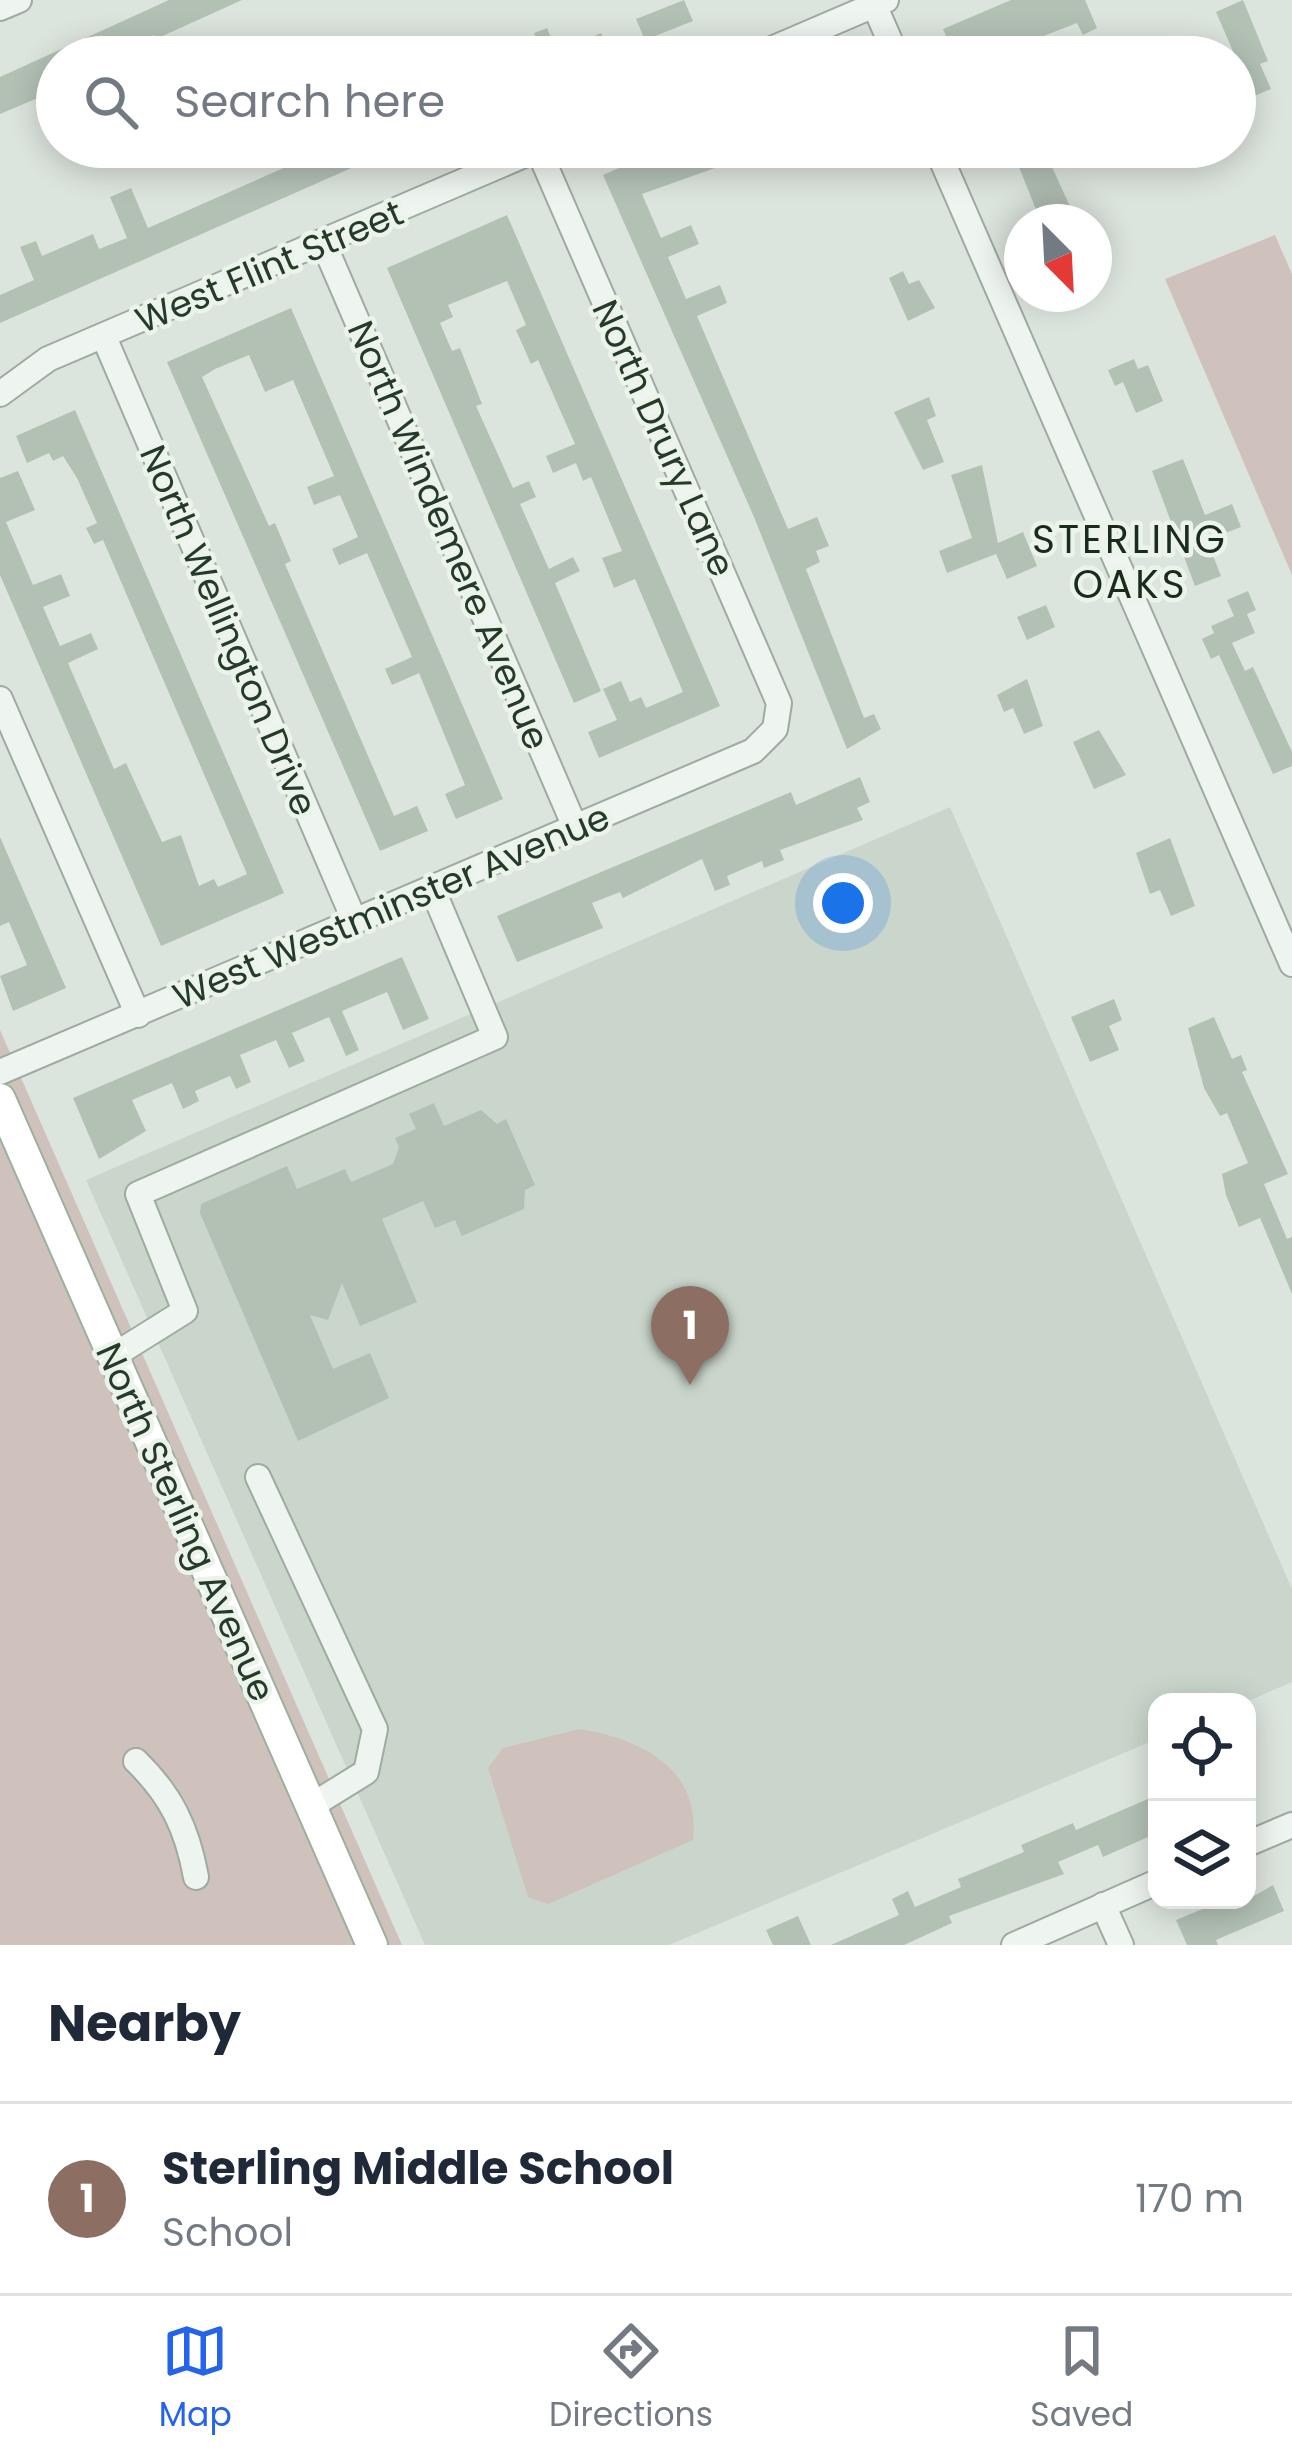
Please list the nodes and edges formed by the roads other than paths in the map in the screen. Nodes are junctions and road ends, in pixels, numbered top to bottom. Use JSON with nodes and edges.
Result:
{"nodes":[{"id":1,"x":19,"y":0,"type":"edge"},
{"id":2,"x":878,"y":2,"type":"edge"},
{"id":3,"x":0,"y":8,"type":"edge"},
{"id":4,"x":801,"y":36,"type":"edge"},
{"id":5,"x":890,"y":36,"type":"edge"},
{"id":6,"x":494,"y":168,"type":"edge"},
{"id":7,"x":549,"y":168,"type":"edge"},
{"id":8,"x":945,"y":168,"type":"edge"},
{"id":9,"x":323,"y":242,"type":"junction"},
{"id":10,"x":104,"y":337,"type":"junction"},
{"id":11,"x":0,"y":394,"type":"edge"},
{"id":12,"x":0,"y":699,"type":"edge"},
{"id":13,"x":775,"y":729,"type":"joint"},
{"id":14,"x":574,"y":827,"type":"junction"},
{"id":15,"x":432,"y":889,"type":"junction"},
{"id":16,"x":355,"y":922,"type":"junction"},
{"id":17,"x":1292,"y":964,"type":"edge"},
{"id":18,"x":138,"y":1015,"type":"junction"},
{"id":19,"x":0,"y":1072,"type":"edge"},
{"id":20,"x":0,"y":1099,"type":"edge"},
{"id":21,"x":113,"y":1356,"type":"junction"},
{"id":22,"x":258,"y":1477,"type":"dead end"},
{"id":23,"x":136,"y":1761,"type":"dead end"},
{"id":24,"x":311,"y":1805,"type":"junction"},
{"id":25,"x":1292,"y":1825,"type":"edge"},
{"id":26,"x":1256,"y":1840,"type":"edge"},
{"id":27,"x":196,"y":1876,"type":"dead end"},
{"id":28,"x":1148,"y":1886,"type":"edge"},
{"id":29,"x":1103,"y":1905,"type":"junction"},
{"id":30,"x":372,"y":1945,"type":"edge"},
{"id":31,"x":1014,"y":1945,"type":"edge"},
{"id":32,"x":1121,"y":1945,"type":"edge"}],
"edges":[{"from":1,"to":3,"type":"street"},
{"from":2,"to":4,"type":"street"},
{"from":2,"to":5,"type":"street"},
{"from":6,"to":9,"type":"street","name":"West Flint Street"},
{"from":7,"to":13,"type":"street","name":"North Drury Lane"},
{"from":8,"to":17,"type":"street"},
{"from":9,"to":10,"type":"street","name":"West Flint Street"},
{"from":9,"to":14,"type":"street","name":"North Windemere Avenue"},
{"from":10,"to":11,"type":"street","name":"West Flint Street"},
{"from":10,"to":16,"type":"street","name":"North Wellington Drive"},
{"from":12,"to":18,"type":"street"},
{"from":13,"to":14,"type":"street","name":"West Westminster Avenue"},
{"from":14,"to":15,"type":"street","name":"West Westminster Avenue"},
{"from":15,"to":16,"type":"street","name":"West Westminster Avenue"},
{"from":15,"to":21,"type":"street"},
{"from":16,"to":18,"type":"street","name":"West Westminster Avenue"},
{"from":18,"to":19,"type":"street","name":"West Westminster Avenue"},
{"from":20,"to":21,"type":"main road","name":"North Sterling Avenue"},
{"from":21,"to":24,"type":"main road","name":"North Sterling Avenue"},
{"from":22,"to":24,"type":"street"},
{"from":23,"to":27,"type":"street"},
{"from":24,"to":30,"type":"main road","name":"North Sterling Avenue"},
{"from":25,"to":26,"type":"street"},
{"from":28,"to":29,"type":"street"},
{"from":29,"to":31,"type":"street"},
{"from":29,"to":32,"type":"street"}]}
